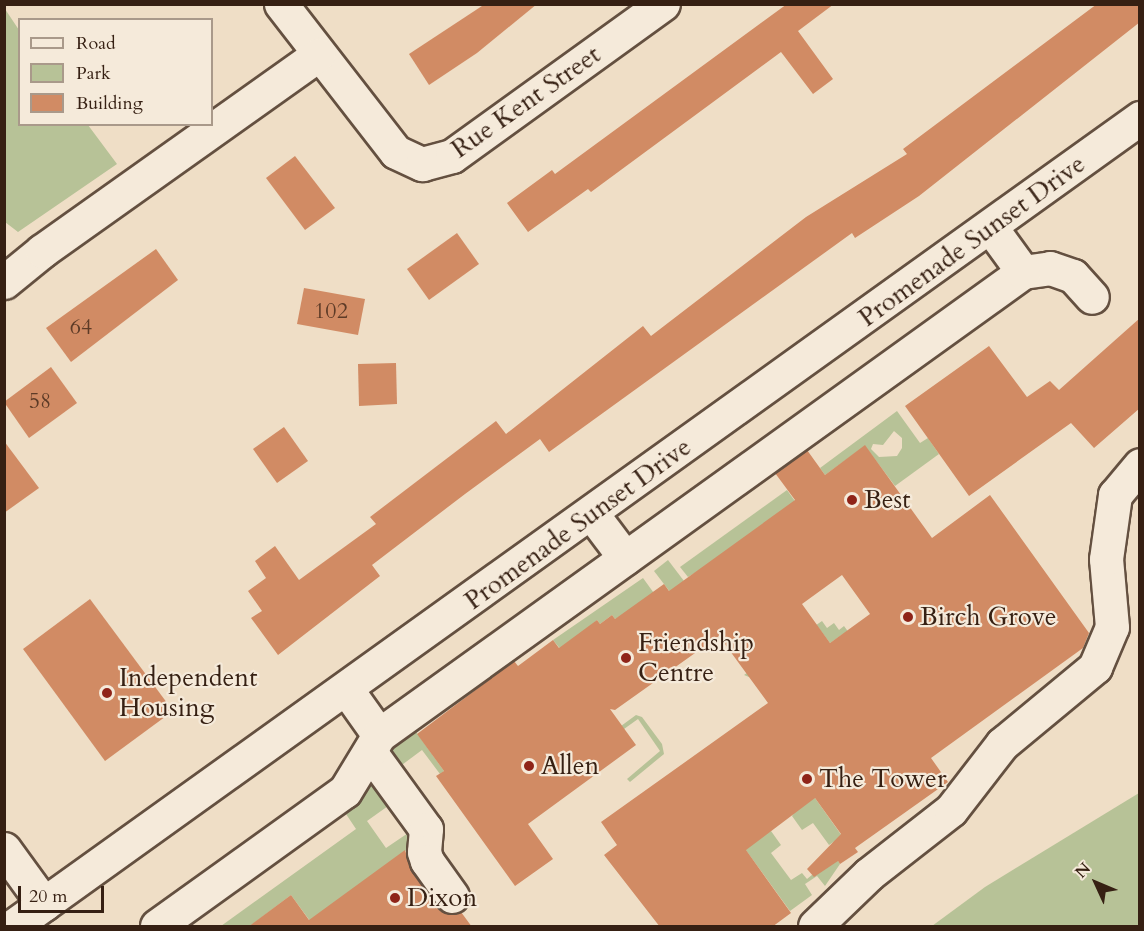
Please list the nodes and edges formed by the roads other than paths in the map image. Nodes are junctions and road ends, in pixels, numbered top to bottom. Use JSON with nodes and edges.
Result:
{"nodes":[{"id":1,"x":281,"y":4,"type":"edge"},
{"id":2,"x":663,"y":4,"type":"edge"},
{"id":3,"x":318,"y":55,"type":"junction"},
{"id":4,"x":1140,"y":118,"type":"edge"},
{"id":5,"x":991,"y":228,"type":"junction"},
{"id":6,"x":1023,"y":272,"type":"junction"},
{"id":7,"x":4,"y":282,"type":"edge"},
{"id":8,"x":1092,"y":297,"type":"dead end"},
{"id":9,"x":1140,"y":465,"type":"edge"},
{"id":10,"x":592,"y":514,"type":"junction"},
{"id":11,"x":625,"y":558,"type":"junction"},
{"id":12,"x":347,"y":690,"type":"junction"},
{"id":13,"x":374,"y":743,"type":"junction"},
{"id":14,"x":4,"y":849,"type":"edge"},
{"id":15,"x":452,"y":896,"type":"dead end"},
{"id":16,"x":44,"y":904,"type":"junction"},
{"id":17,"x":13,"y":927,"type":"edge"},
{"id":18,"x":157,"y":927,"type":"edge"},
{"id":19,"x":815,"y":927,"type":"edge"}],
"edges":[{"from":1,"to":3,"type":"street","name":"Rue Kent Street"},
{"from":2,"to":3,"type":"street","name":"Rue Kent Street"},
{"from":3,"to":7,"type":"street"},
{"from":4,"to":5,"type":"street","name":"Promenade Sunset Drive"},
{"from":5,"to":6,"type":"street"},
{"from":5,"to":10,"type":"street","name":"Promenade Sunset Drive"},
{"from":6,"to":8,"type":"street"},
{"from":6,"to":11,"type":"street"},
{"from":9,"to":19,"type":"street"},
{"from":10,"to":11,"type":"street"},
{"from":10,"to":12,"type":"street","name":"Promenade Sunset Drive"},
{"from":11,"to":13,"type":"street"},
{"from":12,"to":13,"type":"street"},
{"from":12,"to":16,"type":"street","name":"Promenade Sunset Drive"},
{"from":13,"to":15,"type":"street"},
{"from":13,"to":18,"type":"street"},
{"from":14,"to":16,"type":"street"},
{"from":16,"to":17,"type":"street","name":"Promenade Sunset Drive"}]}
